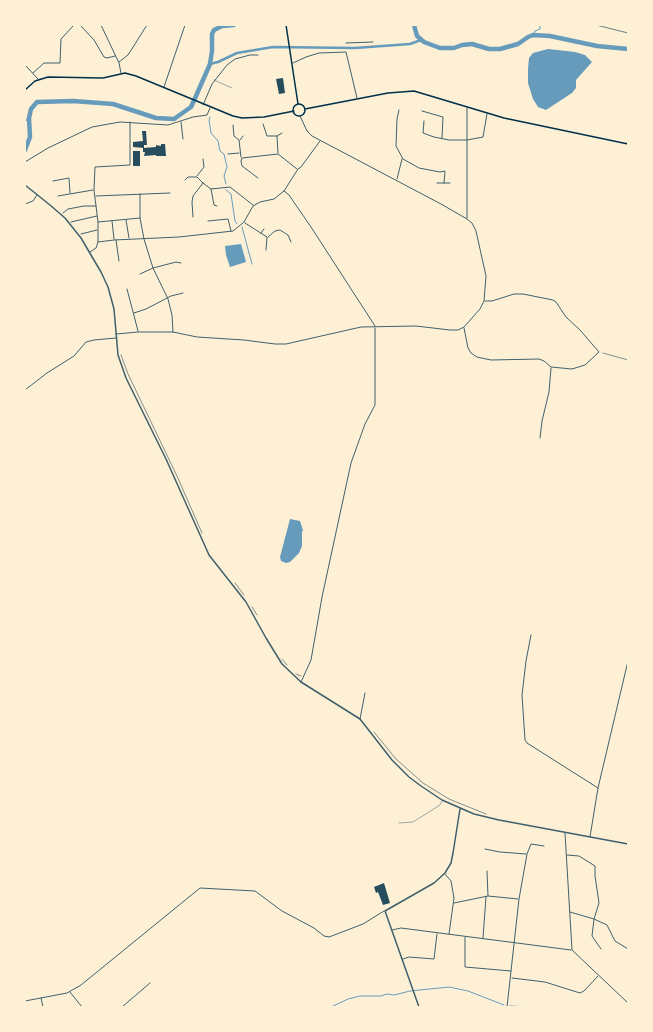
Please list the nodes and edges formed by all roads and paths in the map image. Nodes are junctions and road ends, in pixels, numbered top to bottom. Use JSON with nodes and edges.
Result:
{"nodes":[{"id":1,"x":74,"y":25,"type":"edge"},
{"id":2,"x":80,"y":25,"type":"edge"},
{"id":3,"x":101,"y":25,"type":"edge"},
{"id":4,"x":147,"y":25,"type":"edge"},
{"id":5,"x":185,"y":25,"type":"edge"},
{"id":6,"x":286,"y":25,"type":"edge"},
{"id":7,"x":346,"y":42,"type":"dead end"},
{"id":8,"x":373,"y":42,"type":"dead end"},
{"id":9,"x":258,"y":55,"type":"dead end"},
{"id":10,"x":116,"y":56,"type":"junction"},
{"id":11,"x":119,"y":63,"type":"junction"},
{"id":12,"x":292,"y":64,"type":"junction"},
{"id":13,"x":25,"y":65,"type":"edge"},
{"id":14,"x":33,"y":73,"type":"junction"},
{"id":15,"x":121,"y":73,"type":"junction"},
{"id":16,"x":38,"y":80,"type":"junction"},
{"id":17,"x":214,"y":80,"type":"junction"},
{"id":18,"x":164,"y":88,"type":"junction"},
{"id":19,"x":232,"y":88,"type":"dead end"},
{"id":20,"x":25,"y":90,"type":"edge"},
{"id":21,"x":357,"y":99,"type":"junction"},
{"id":22,"x":203,"y":104,"type":"junction"},
{"id":23,"x":298,"y":104,"type":"junction"},
{"id":24,"x":210,"y":107,"type":"junction"},
{"id":25,"x":467,"y":107,"type":"junction"},
{"id":26,"x":305,"y":109,"type":"junction"},
{"id":27,"x":399,"y":110,"type":"dead end"},
{"id":28,"x":294,"y":111,"type":"junction"},
{"id":29,"x":422,"y":111,"type":"dead end"},
{"id":30,"x":487,"y":113,"type":"junction"},
{"id":31,"x":300,"y":116,"type":"junction"},
{"id":32,"x":424,"y":121,"type":"dead end"},
{"id":33,"x":130,"y":122,"type":"junction"},
{"id":34,"x":180,"y":122,"type":"junction"},
{"id":35,"x":263,"y":124,"type":"dead end"},
{"id":36,"x":233,"y":125,"type":"dead end"},
{"id":37,"x":282,"y":133,"type":"dead end"},
{"id":38,"x":243,"y":136,"type":"dead end"},
{"id":39,"x":277,"y":136,"type":"junction"},
{"id":40,"x":183,"y":138,"type":"dead end"},
{"id":41,"x":442,"y":139,"type":"junction"},
{"id":42,"x":628,"y":139,"type":"edge"},
{"id":43,"x":239,"y":140,"type":"junction"},
{"id":44,"x":320,"y":140,"type":"junction"},
{"id":45,"x":467,"y":140,"type":"junction"},
{"id":46,"x":627,"y":144,"type":"edge"},
{"id":47,"x":240,"y":153,"type":"junction"},
{"id":48,"x":228,"y":154,"type":"dead end"},
{"id":49,"x":278,"y":154,"type":"junction"},
{"id":50,"x":242,"y":158,"type":"junction"},
{"id":51,"x":203,"y":159,"type":"dead end"},
{"id":52,"x":403,"y":159,"type":"junction"},
{"id":53,"x":25,"y":162,"type":"edge"},
{"id":54,"x":298,"y":169,"type":"junction"},
{"id":55,"x":197,"y":177,"type":"junction"},
{"id":56,"x":258,"y":178,"type":"dead end"},
{"id":57,"x":184,"y":180,"type":"dead end"},
{"id":58,"x":396,"y":180,"type":"junction"},
{"id":59,"x":54,"y":181,"type":"dead end"},
{"id":60,"x":444,"y":182,"type":"junction"},
{"id":61,"x":203,"y":183,"type":"junction"},
{"id":62,"x":436,"y":183,"type":"dead end"},
{"id":63,"x":450,"y":183,"type":"dead end"},
{"id":64,"x":25,"y":186,"type":"edge"},
{"id":65,"x":210,"y":189,"type":"junction"},
{"id":66,"x":94,"y":190,"type":"junction"},
{"id":67,"x":284,"y":191,"type":"junction"},
{"id":68,"x":70,"y":193,"type":"junction"},
{"id":69,"x":170,"y":193,"type":"dead end"},
{"id":70,"x":140,"y":194,"type":"junction"},
{"id":71,"x":37,"y":195,"type":"junction"},
{"id":72,"x":58,"y":196,"type":"dead end"},
{"id":73,"x":95,"y":196,"type":"junction"},
{"id":74,"x":25,"y":204,"type":"edge"},
{"id":75,"x":96,"y":206,"type":"junction"},
{"id":76,"x":217,"y":206,"type":"dead end"},
{"id":77,"x":253,"y":206,"type":"junction"},
{"id":78,"x":63,"y":213,"type":"dead end"},
{"id":79,"x":97,"y":216,"type":"junction"},
{"id":80,"x":193,"y":217,"type":"dead end"},
{"id":81,"x":140,"y":218,"type":"junction"},
{"id":82,"x":467,"y":219,"type":"junction"},
{"id":83,"x":112,"y":220,"type":"junction"},
{"id":84,"x":126,"y":220,"type":"junction"},
{"id":85,"x":208,"y":221,"type":"dead end"},
{"id":86,"x":71,"y":222,"type":"dead end"},
{"id":87,"x":98,"y":222,"type":"junction"},
{"id":88,"x":244,"y":222,"type":"junction"},
{"id":89,"x":264,"y":229,"type":"dead end"},
{"id":90,"x":98,"y":230,"type":"junction"},
{"id":91,"x":231,"y":232,"type":"junction"},
{"id":92,"x":261,"y":233,"type":"junction"},
{"id":93,"x":81,"y":234,"type":"dead end"},
{"id":94,"x":267,"y":237,"type":"junction"},
{"id":95,"x":129,"y":239,"type":"junction"},
{"id":96,"x":144,"y":239,"type":"junction"},
{"id":97,"x":115,"y":240,"type":"junction"},
{"id":98,"x":98,"y":242,"type":"junction"},
{"id":99,"x":291,"y":242,"type":"dead end"},
{"id":100,"x":266,"y":250,"type":"dead end"},
{"id":101,"x":90,"y":252,"type":"junction"},
{"id":102,"x":119,"y":261,"type":"dead end"},
{"id":103,"x":181,"y":263,"type":"dead end"},
{"id":104,"x":153,"y":268,"type":"junction"},
{"id":105,"x":140,"y":274,"type":"dead end"},
{"id":106,"x":127,"y":289,"type":"dead end"},
{"id":107,"x":183,"y":293,"type":"dead end"},
{"id":108,"x":168,"y":299,"type":"junction"},
{"id":109,"x":484,"y":301,"type":"junction"},
{"id":110,"x":134,"y":313,"type":"junction"},
{"id":111,"x":375,"y":327,"type":"junction"},
{"id":112,"x":464,"y":327,"type":"junction"},
{"id":113,"x":138,"y":332,"type":"junction"},
{"id":114,"x":174,"y":332,"type":"junction"},
{"id":115,"x":116,"y":334,"type":"junction"},
{"id":116,"x":116,"y":338,"type":"junction"},
{"id":117,"x":599,"y":352,"type":"junction"},
{"id":118,"x":120,"y":354,"type":"dead end"},
{"id":119,"x":628,"y":360,"type":"edge"},
{"id":120,"x":551,"y":367,"type":"junction"},
{"id":121,"x":25,"y":390,"type":"edge"},
{"id":122,"x":540,"y":438,"type":"dead end"},
{"id":123,"x":202,"y":533,"type":"dead end"},
{"id":124,"x":232,"y":580,"type":"dead end"},
{"id":125,"x":245,"y":597,"type":"dead end"},
{"id":126,"x":252,"y":608,"type":"dead end"},
{"id":127,"x":258,"y":619,"type":"dead end"},
{"id":128,"x":531,"y":635,"type":"dead end"},
{"id":129,"x":280,"y":656,"type":"dead end"},
{"id":130,"x":628,"y":661,"type":"edge"},
{"id":131,"x":288,"y":666,"type":"dead end"},
{"id":132,"x":295,"y":673,"type":"dead end"},
{"id":133,"x":302,"y":677,"type":"dead end"},
{"id":134,"x":301,"y":682,"type":"junction"},
{"id":135,"x":365,"y":693,"type":"dead end"},
{"id":136,"x":360,"y":719,"type":"junction"},
{"id":137,"x":375,"y":733,"type":"dead end"},
{"id":138,"x":598,"y":788,"type":"junction"},
{"id":139,"x":442,"y":800,"type":"junction"},
{"id":140,"x":461,"y":809,"type":"junction"},
{"id":141,"x":488,"y":816,"type":"dead end"},
{"id":142,"x":399,"y":824,"type":"dead end"},
{"id":143,"x":565,"y":833,"type":"junction"},
{"id":144,"x":590,"y":837,"type":"junction"},
{"id":145,"x":628,"y":844,"type":"edge"},
{"id":146,"x":544,"y":846,"type":"dead end"},
{"id":147,"x":485,"y":849,"type":"dead end"},
{"id":148,"x":526,"y":854,"type":"junction"},
{"id":149,"x":566,"y":854,"type":"junction"},
{"id":150,"x":487,"y":871,"type":"dead end"},
{"id":151,"x":445,"y":873,"type":"junction"},
{"id":152,"x":487,"y":897,"type":"junction"},
{"id":153,"x":519,"y":899,"type":"junction"},
{"id":154,"x":454,"y":903,"type":"junction"},
{"id":155,"x":384,"y":911,"type":"junction"},
{"id":156,"x":570,"y":912,"type":"junction"},
{"id":157,"x":594,"y":919,"type":"junction"},
{"id":158,"x":392,"y":930,"type":"junction"},
{"id":159,"x":437,"y":933,"type":"junction"},
{"id":160,"x":449,"y":935,"type":"junction"},
{"id":161,"x":465,"y":937,"type":"junction"},
{"id":162,"x":483,"y":939,"type":"junction"},
{"id":163,"x":514,"y":944,"type":"junction"},
{"id":164,"x":601,"y":949,"type":"dead end"},
{"id":165,"x":628,"y":949,"type":"edge"},
{"id":166,"x":572,"y":950,"type":"junction"},
{"id":167,"x":402,"y":959,"type":"junction"},
{"id":168,"x":512,"y":972,"type":"junction"},
{"id":169,"x":598,"y":976,"type":"junction"},
{"id":170,"x":511,"y":978,"type":"junction"},
{"id":171,"x":150,"y":984,"type":"dead end"},
{"id":172,"x":70,"y":992,"type":"junction"},
{"id":173,"x":41,"y":998,"type":"junction"},
{"id":174,"x":25,"y":1001,"type":"edge"},
{"id":175,"x":628,"y":1003,"type":"edge"},
{"id":176,"x":43,"y":1007,"type":"edge"},
{"id":177,"x":82,"y":1007,"type":"edge"},
{"id":178,"x":122,"y":1007,"type":"edge"},
{"id":179,"x":420,"y":1007,"type":"edge"},
{"id":180,"x":460,"y":1007,"type":"edge"},
{"id":181,"x":469,"y":1007,"type":"edge"},
{"id":182,"x":507,"y":1007,"type":"edge"}],
"edges":[{"from":1,"to":14,"type":"street"},
{"from":2,"to":10,"type":"street"},
{"from":3,"to":10,"type":"street"},
{"from":4,"to":11,"type":"street"},
{"from":5,"to":18,"type":"street"},
{"from":6,"to":12,"type":"main road"},
{"from":7,"to":8,"type":"street"},
{"from":9,"to":17,"type":"street"},
{"from":10,"to":11,"type":"street"},
{"from":11,"to":15,"type":"street"},
{"from":12,"to":21,"type":"street"},
{"from":12,"to":23,"type":"main road"},
{"from":13,"to":14,"type":"street"},
{"from":14,"to":16,"type":"street"},
{"from":15,"to":16,"type":"main road"},
{"from":15,"to":18,"type":"main road"},
{"from":16,"to":20,"type":"main road"},
{"from":17,"to":19,"type":"lane"},
{"from":17,"to":22,"type":"street"},
{"from":18,"to":22,"type":"main road"},
{"from":21,"to":25,"type":"main road"},
{"from":21,"to":26,"type":"main road"},
{"from":22,"to":24,"type":"main road"},
{"from":23,"to":26,"type":"main road"},
{"from":23,"to":28,"type":"main road"},
{"from":24,"to":28,"type":"main road"},
{"from":24,"to":34,"type":"street"},
{"from":25,"to":30,"type":"main road"},
{"from":25,"to":45,"type":"street"},
{"from":26,"to":31,"type":"main road"},
{"from":27,"to":52,"type":"street"},
{"from":28,"to":31,"type":"main road"},
{"from":29,"to":41,"type":"street"},
{"from":30,"to":45,"type":"street"},
{"from":30,"to":46,"type":"main road"},
{"from":31,"to":44,"type":"street"},
{"from":32,"to":41,"type":"street"},
{"from":33,"to":34,"type":"street"},
{"from":33,"to":53,"type":"street"},
{"from":33,"to":66,"type":"street"},
{"from":34,"to":40,"type":"street"},
{"from":35,"to":39,"type":"street"},
{"from":36,"to":43,"type":"street"},
{"from":37,"to":39,"type":"street"},
{"from":38,"to":43,"type":"street"},
{"from":39,"to":49,"type":"street"},
{"from":41,"to":45,"type":"street"},
{"from":42,"to":46,"type":"lane"},
{"from":43,"to":47,"type":"street"},
{"from":44,"to":54,"type":"street"},
{"from":44,"to":58,"type":"street"},
{"from":45,"to":82,"type":"street"},
{"from":47,"to":48,"type":"street"},
{"from":47,"to":50,"type":"street"},
{"from":49,"to":50,"type":"street"},
{"from":49,"to":54,"type":"street"},
{"from":50,"to":56,"type":"street"},
{"from":51,"to":55,"type":"street"},
{"from":52,"to":58,"type":"street"},
{"from":52,"to":60,"type":"street"},
{"from":54,"to":67,"type":"street"},
{"from":55,"to":57,"type":"street"},
{"from":55,"to":61,"type":"street"},
{"from":58,"to":82,"type":"street"},
{"from":59,"to":68,"type":"street"},
{"from":60,"to":62,"type":"street"},
{"from":60,"to":63,"type":"street"},
{"from":61,"to":65,"type":"street"},
{"from":61,"to":80,"type":"street"},
{"from":64,"to":71,"type":"street"},
{"from":65,"to":76,"type":"street"},
{"from":65,"to":77,"type":"street"},
{"from":66,"to":68,"type":"street"},
{"from":66,"to":73,"type":"street"},
{"from":67,"to":77,"type":"street"},
{"from":67,"to":111,"type":"street"},
{"from":68,"to":72,"type":"street"},
{"from":69,"to":70,"type":"street"},
{"from":70,"to":73,"type":"street"},
{"from":70,"to":81,"type":"street"},
{"from":71,"to":74,"type":"street"},
{"from":71,"to":101,"type":"street"},
{"from":73,"to":75,"type":"street"},
{"from":75,"to":78,"type":"street"},
{"from":75,"to":79,"type":"street"},
{"from":77,"to":88,"type":"street"},
{"from":79,"to":86,"type":"street"},
{"from":79,"to":87,"type":"street"},
{"from":81,"to":84,"type":"street"},
{"from":81,"to":96,"type":"street"},
{"from":82,"to":109,"type":"street"},
{"from":83,"to":84,"type":"street"},
{"from":83,"to":87,"type":"street"},
{"from":83,"to":97,"type":"street"},
{"from":84,"to":95,"type":"street"},
{"from":85,"to":91,"type":"street"},
{"from":87,"to":90,"type":"street"},
{"from":88,"to":91,"type":"street"},
{"from":88,"to":92,"type":"street"},
{"from":89,"to":92,"type":"street"},
{"from":90,"to":93,"type":"street"},
{"from":90,"to":98,"type":"street"},
{"from":91,"to":96,"type":"street"},
{"from":92,"to":94,"type":"street"},
{"from":94,"to":99,"type":"street"},
{"from":94,"to":100,"type":"street"},
{"from":95,"to":96,"type":"street"},
{"from":95,"to":97,"type":"street"},
{"from":96,"to":104,"type":"street"},
{"from":97,"to":98,"type":"street"},
{"from":97,"to":102,"type":"street"},
{"from":98,"to":101,"type":"street"},
{"from":101,"to":115,"type":"street"},
{"from":103,"to":104,"type":"street"},
{"from":104,"to":105,"type":"street"},
{"from":104,"to":108,"type":"street"},
{"from":106,"to":110,"type":"street"},
{"from":107,"to":108,"type":"street"},
{"from":108,"to":110,"type":"street"},
{"from":108,"to":114,"type":"street"},
{"from":109,"to":112,"type":"street"},
{"from":109,"to":117,"type":"street"},
{"from":110,"to":113,"type":"street"},
{"from":111,"to":112,"type":"street"},
{"from":111,"to":114,"type":"street"},
{"from":111,"to":134,"type":"street"},
{"from":112,"to":120,"type":"street"},
{"from":113,"to":114,"type":"street"},
{"from":113,"to":115,"type":"street"},
{"from":115,"to":116,"type":"street"},
{"from":116,"to":121,"type":"street"},
{"from":116,"to":134,"type":"street"},
{"from":117,"to":119,"type":"path"},
{"from":117,"to":120,"type":"street"},
{"from":118,"to":123,"type":"path"},
{"from":120,"to":122,"type":"street"},
{"from":124,"to":125,"type":"path"},
{"from":126,"to":127,"type":"path"},
{"from":128,"to":138,"type":"street"},
{"from":129,"to":131,"type":"path"},
{"from":130,"to":138,"type":"street"},
{"from":132,"to":133,"type":"path"},
{"from":134,"to":136,"type":"street"},
{"from":135,"to":136,"type":"street"},
{"from":136,"to":139,"type":"street"},
{"from":137,"to":141,"type":"path"},
{"from":138,"to":144,"type":"street"},
{"from":139,"to":140,"type":"street"},
{"from":139,"to":142,"type":"lane"},
{"from":140,"to":143,"type":"street"},
{"from":140,"to":151,"type":"street"},
{"from":143,"to":144,"type":"street"},
{"from":143,"to":149,"type":"street"},
{"from":144,"to":145,"type":"street"},
{"from":146,"to":148,"type":"street"},
{"from":147,"to":148,"type":"street"},
{"from":148,"to":153,"type":"street"},
{"from":149,"to":156,"type":"street"},
{"from":149,"to":157,"type":"street"},
{"from":150,"to":152,"type":"street"},
{"from":151,"to":154,"type":"street"},
{"from":151,"to":155,"type":"street"},
{"from":152,"to":153,"type":"street"},
{"from":152,"to":154,"type":"street"},
{"from":152,"to":162,"type":"street"},
{"from":153,"to":163,"type":"street"},
{"from":154,"to":160,"type":"street"},
{"from":155,"to":158,"type":"street"},
{"from":155,"to":172,"type":"street"},
{"from":156,"to":157,"type":"street"},
{"from":156,"to":166,"type":"street"},
{"from":157,"to":164,"type":"street"},
{"from":157,"to":165,"type":"street"},
{"from":158,"to":159,"type":"street"},
{"from":158,"to":167,"type":"street"},
{"from":159,"to":160,"type":"street"},
{"from":159,"to":167,"type":"street"},
{"from":160,"to":161,"type":"street"},
{"from":161,"to":162,"type":"street"},
{"from":161,"to":168,"type":"street"},
{"from":162,"to":163,"type":"street"},
{"from":163,"to":166,"type":"street"},
{"from":163,"to":168,"type":"street"},
{"from":166,"to":169,"type":"street"},
{"from":167,"to":179,"type":"street"},
{"from":168,"to":170,"type":"street"},
{"from":169,"to":170,"type":"street"},
{"from":169,"to":175,"type":"street"},
{"from":170,"to":182,"type":"street"},
{"from":171,"to":178,"type":"street"},
{"from":172,"to":173,"type":"street"},
{"from":172,"to":177,"type":"street"},
{"from":173,"to":174,"type":"street"},
{"from":173,"to":176,"type":"street"},
{"from":180,"to":181,"type":"street"}]}
